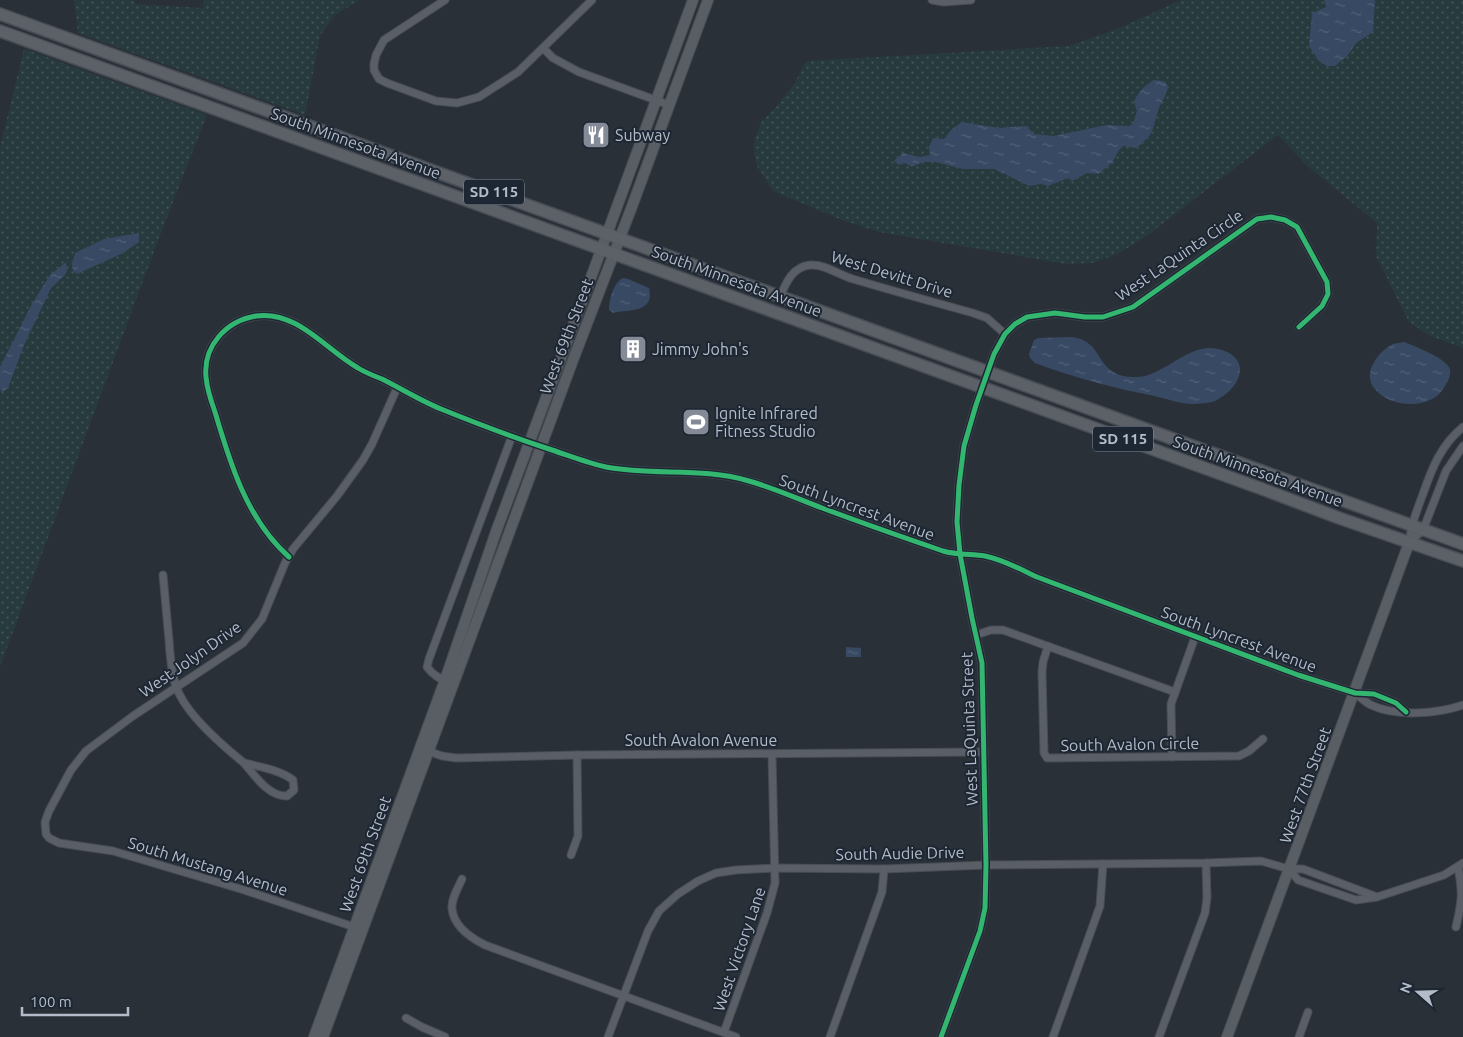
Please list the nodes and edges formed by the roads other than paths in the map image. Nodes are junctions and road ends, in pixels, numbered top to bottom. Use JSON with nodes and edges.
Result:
{"nodes":[{"id":1,"x":445,"y":0,"type":"edge"},
{"id":2,"x":592,"y":0,"type":"edge"},
{"id":3,"x":693,"y":0,"type":"edge"},
{"id":4,"x":708,"y":0,"type":"edge"},
{"id":5,"x":932,"y":0,"type":"edge"},
{"id":6,"x":971,"y":0,"type":"edge"},
{"id":7,"x":0,"y":14,"type":"edge"},
{"id":8,"x":0,"y":31,"type":"edge"},
{"id":9,"x":543,"y":48,"type":"junction"},
{"id":10,"x":656,"y":100,"type":"junction"},
{"id":11,"x":669,"y":105,"type":"junction"},
{"id":12,"x":607,"y":233,"type":"junction"},
{"id":13,"x":620,"y":238,"type":"junction"},
{"id":14,"x":602,"y":249,"type":"junction"},
{"id":15,"x":614,"y":254,"type":"junction"},
{"id":16,"x":780,"y":297,"type":"junction"},
{"id":17,"x":1299,"y":327,"type":"dead end"},
{"id":18,"x":1005,"y":334,"type":"junction"},
{"id":19,"x":987,"y":372,"type":"junction"},
{"id":20,"x":397,"y":388,"type":"junction"},
{"id":21,"x":982,"y":388,"type":"junction"},
{"id":22,"x":1463,"y":427,"type":"edge"},
{"id":23,"x":512,"y":436,"type":"junction"},
{"id":24,"x":528,"y":442,"type":"junction"},
{"id":25,"x":541,"y":446,"type":"junction"},
{"id":26,"x":1463,"y":446,"type":"edge"},
{"id":27,"x":1411,"y":526,"type":"junction"},
{"id":28,"x":1423,"y":530,"type":"junction"},
{"id":29,"x":1409,"y":543,"type":"junction"},
{"id":30,"x":1463,"y":544,"type":"edge"},
{"id":31,"x":960,"y":554,"type":"junction"},
{"id":32,"x":288,"y":557,"type":"junction"},
{"id":33,"x":1463,"y":561,"type":"edge"},
{"id":34,"x":163,"y":575,"type":"dead end"},
{"id":35,"x":976,"y":635,"type":"junction"},
{"id":36,"x":1196,"y":637,"type":"junction"},
{"id":37,"x":1048,"y":646,"type":"junction"},
{"id":38,"x":449,"y":682,"type":"junction"},
{"id":39,"x":176,"y":687,"type":"junction"},
{"id":40,"x":1175,"y":692,"type":"junction"},
{"id":41,"x":1355,"y":693,"type":"junction"},
{"id":42,"x":1463,"y":705,"type":"edge"},
{"id":43,"x":1406,"y":712,"type":"junction"},
{"id":44,"x":1263,"y":739,"type":"dead end"},
{"id":45,"x":424,"y":750,"type":"junction"},
{"id":46,"x":984,"y":752,"type":"junction"},
{"id":47,"x":772,"y":754,"type":"junction"},
{"id":48,"x":577,"y":755,"type":"junction"},
{"id":49,"x":1172,"y":757,"type":"junction"},
{"id":50,"x":244,"y":763,"type":"junction"},
{"id":51,"x":46,"y":834,"type":"joint"},
{"id":52,"x":571,"y":855,"type":"dead end"},
{"id":53,"x":1103,"y":864,"type":"junction"},
{"id":54,"x":1206,"y":864,"type":"junction"},
{"id":55,"x":1460,"y":865,"type":"edge"},
{"id":56,"x":986,"y":866,"type":"junction"},
{"id":57,"x":775,"y":868,"type":"junction"},
{"id":58,"x":884,"y":869,"type":"junction"},
{"id":59,"x":1289,"y":869,"type":"junction"},
{"id":60,"x":462,"y":879,"type":"dead end"},
{"id":61,"x":1377,"y":897,"type":"junction"},
{"id":62,"x":1456,"y":927,"type":"dead end"},
{"id":63,"x":358,"y":929,"type":"junction"},
{"id":64,"x":623,"y":997,"type":"junction"},
{"id":65,"x":1308,"y":1012,"type":"dead end"},
{"id":66,"x":406,"y":1018,"type":"dead end"},
{"id":67,"x":724,"y":1032,"type":"junction"},
{"id":68,"x":314,"y":1037,"type":"edge"},
{"id":69,"x":323,"y":1037,"type":"edge"},
{"id":70,"x":444,"y":1037,"type":"edge"},
{"id":71,"x":608,"y":1037,"type":"edge"},
{"id":72,"x":736,"y":1037,"type":"edge"},
{"id":73,"x":830,"y":1037,"type":"edge"},
{"id":74,"x":941,"y":1037,"type":"edge"},
{"id":75,"x":1052,"y":1037,"type":"edge"},
{"id":76,"x":1159,"y":1037,"type":"edge"},
{"id":77,"x":1227,"y":1037,"type":"edge"},
{"id":78,"x":1299,"y":1037,"type":"edge"}],
"edges":[{"from":1,"to":9,"type":"street"},
{"from":2,"to":9,"type":"street"},
{"from":3,"to":10,"type":"main road","name":"West 69th Street"},
{"from":4,"to":11,"type":"main road","name":"West 69th Street"},
{"from":5,"to":6,"type":"street"},
{"from":7,"to":12,"type":"main road","name":"South Minnesota Avenue","number":"SD 115"},
{"from":8,"to":14,"type":"main road","name":"South Minnesota Avenue","number":"SD 115"},
{"from":9,"to":10,"type":"street"},
{"from":10,"to":11,"type":"street"},
{"from":10,"to":12,"type":"main road","name":"West 69th Street"},
{"from":11,"to":13,"type":"main road","name":"West 69th Street"},
{"from":12,"to":13,"type":"main road","name":"South Minnesota Avenue","number":"SD 115"},
{"from":12,"to":14,"type":"main road","name":"West 69th Street"},
{"from":13,"to":15,"type":"main road","name":"West 69th Street"},
{"from":13,"to":16,"type":"main road","name":"South Minnesota Avenue","number":"SD 115"},
{"from":14,"to":15,"type":"main road","name":"South Minnesota Avenue","number":"SD 115"},
{"from":14,"to":24,"type":"main road","name":"West 69th Street"},
{"from":15,"to":21,"type":"main road","name":"South Minnesota Avenue","number":"SD 115"},
{"from":15,"to":25,"type":"main road","name":"West 69th Street"},
{"from":16,"to":18,"type":"street","name":"West Devitt Drive"},
{"from":16,"to":19,"type":"main road","name":"South Minnesota Avenue","number":"SD 115"},
{"from":17,"to":18,"type":"street","name":"West LaQuinta Circle"},
{"from":18,"to":19,"type":"street","name":"West LaQuinta Circle"},
{"from":19,"to":21,"type":"street","name":"West LaQuinta Circle"},
{"from":19,"to":27,"type":"main road","name":"South Minnesota Avenue","number":"SD 115"},
{"from":20,"to":23,"type":"street","name":"South Lyncrest Avenue"},
{"from":20,"to":32,"type":"street","name":"West Jolyn Drive"},
{"from":20,"to":32,"type":"street","name":"South Lyncrest Avenue"},
{"from":21,"to":29,"type":"main road","name":"South Minnesota Avenue","number":"SD 115"},
{"from":21,"to":31,"type":"street","name":"West LaQuinta Street"},
{"from":22,"to":27,"type":"street","name":"West 77th Street"},
{"from":23,"to":24,"type":"street","name":"South Lyncrest Avenue"},
{"from":23,"to":38,"type":"street"},
{"from":24,"to":25,"type":"street","name":"South Lyncrest Avenue"},
{"from":24,"to":38,"type":"main road","name":"West 69th Street"},
{"from":25,"to":31,"type":"street","name":"South Lyncrest Avenue"},
{"from":25,"to":38,"type":"main road","name":"West 69th Street"},
{"from":26,"to":28,"type":"street","name":"West 77th Street"},
{"from":27,"to":28,"type":"main road","name":"South Minnesota Avenue","number":"SD 115"},
{"from":27,"to":29,"type":"street","name":"West 77th Street"},
{"from":28,"to":29,"type":"street","name":"West 77th Street"},
{"from":28,"to":30,"type":"main road","name":"South Minnesota Avenue","number":"SD 115"},
{"from":29,"to":33,"type":"main road","name":"South Minnesota Avenue","number":"SD 115"},
{"from":29,"to":41,"type":"main road","name":"West 77th Street"},
{"from":31,"to":35,"type":"street","name":"West LaQuinta Street"},
{"from":31,"to":36,"type":"street","name":"South Lyncrest Avenue"},
{"from":32,"to":39,"type":"street","name":"West Jolyn Drive"},
{"from":34,"to":39,"type":"street"},
{"from":35,"to":37,"type":"street"},
{"from":35,"to":46,"type":"street","name":"West LaQuinta Street"},
{"from":36,"to":40,"type":"street"},
{"from":36,"to":41,"type":"street","name":"South Lyncrest Avenue"},
{"from":37,"to":40,"type":"street"},
{"from":37,"to":49,"type":"street","name":"South Avalon Circle"},
{"from":38,"to":45,"type":"main road","name":"West 69th Street"},
{"from":39,"to":50,"type":"street"},
{"from":39,"to":51,"type":"street","name":"West Jolyn Drive"},
{"from":40,"to":49,"type":"street"},
{"from":41,"to":43,"type":"street"},
{"from":41,"to":43,"type":"street"},
{"from":41,"to":59,"type":"main road","name":"West 77th Street"},
{"from":42,"to":43,"type":"street"},
{"from":44,"to":49,"type":"street","name":"South Avalon Circle"},
{"from":45,"to":48,"type":"street","name":"South Avalon Avenue"},
{"from":45,"to":63,"type":"main road","name":"West 69th Street"},
{"from":46,"to":47,"type":"street","name":"South Avalon Avenue"},
{"from":46,"to":56,"type":"street","name":"West LaQuinta Street"},
{"from":47,"to":48,"type":"street","name":"South Avalon Avenue"},
{"from":47,"to":57,"type":"street","name":"West Victory Lane"},
{"from":48,"to":52,"type":"street"},
{"from":50,"to":50,"type":"street"},
{"from":51,"to":63,"type":"street","name":"South Mustang Avenue"},
{"from":53,"to":54,"type":"street","name":"South Audie Drive"},
{"from":53,"to":56,"type":"street","name":"South Audie Drive"},
{"from":53,"to":75,"type":"street"},
{"from":54,"to":59,"type":"street","name":"South Audie Drive"},
{"from":54,"to":76,"type":"street"},
{"from":55,"to":61,"type":"street"},
{"from":55,"to":62,"type":"street"},
{"from":56,"to":58,"type":"street","name":"South Audie Drive"},
{"from":56,"to":74,"type":"street","name":"West LaQuinta Street"},
{"from":57,"to":58,"type":"street","name":"South Audie Drive"},
{"from":57,"to":64,"type":"street","name":"South Audie Drive"},
{"from":57,"to":67,"type":"street","name":"West Victory Lane"},
{"from":58,"to":73,"type":"street"},
{"from":59,"to":61,"type":"street"},
{"from":59,"to":61,"type":"street"},
{"from":59,"to":77,"type":"main road","name":"West 77th Street"},
{"from":60,"to":64,"type":"street"},
{"from":63,"to":68,"type":"main road","name":"West 69th Street"},
{"from":63,"to":69,"type":"main road","name":"West 69th Street"},
{"from":64,"to":67,"type":"street"},
{"from":64,"to":71,"type":"street","name":"South Audie Drive"},
{"from":65,"to":78,"type":"street"},
{"from":66,"to":70,"type":"street"},
{"from":67,"to":72,"type":"street"}]}
